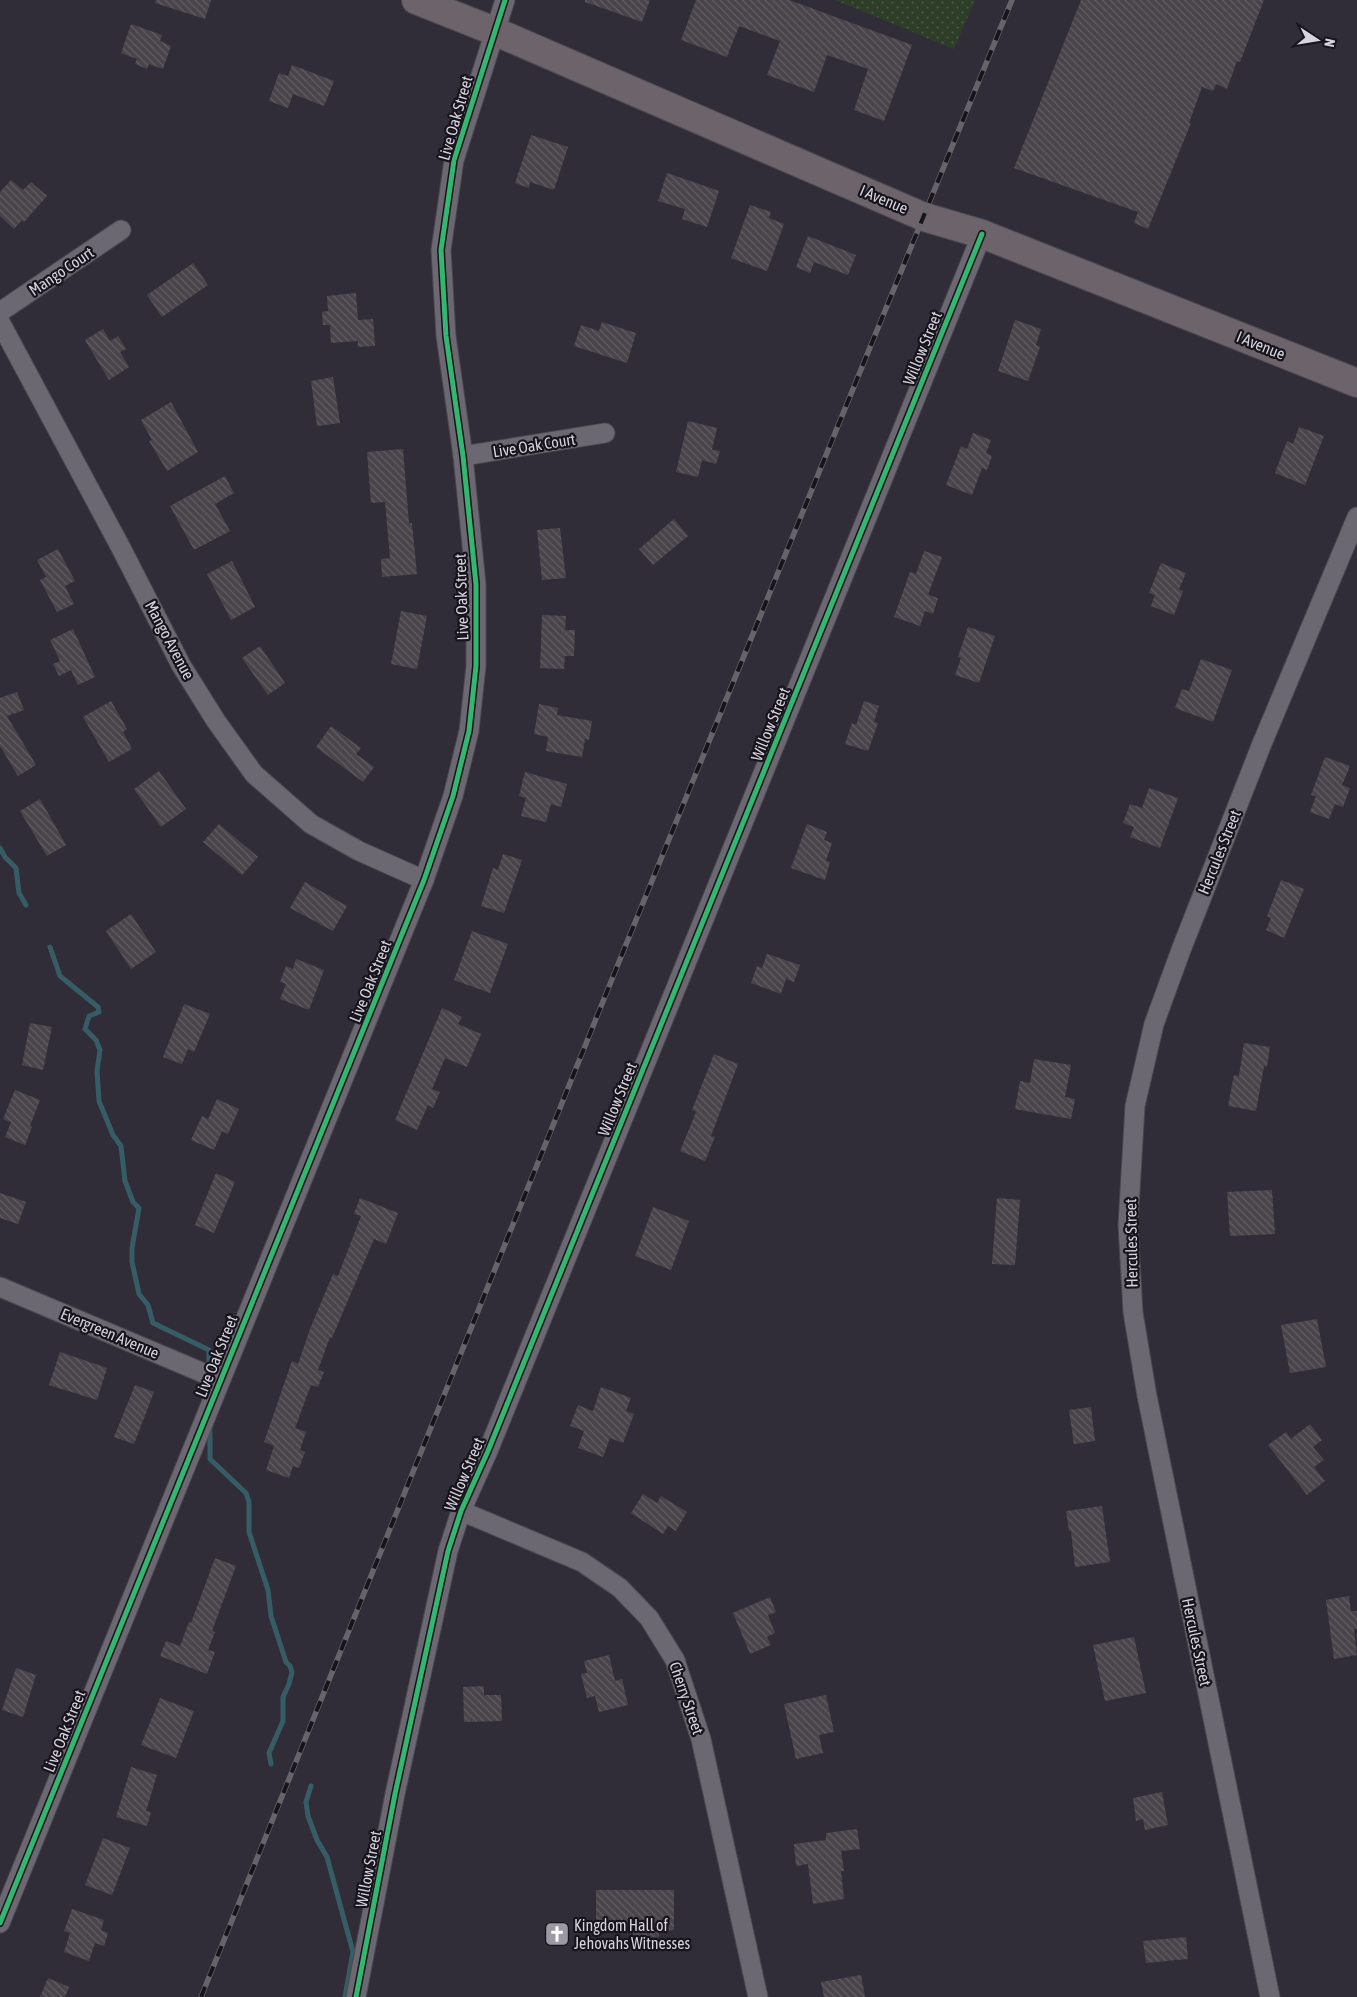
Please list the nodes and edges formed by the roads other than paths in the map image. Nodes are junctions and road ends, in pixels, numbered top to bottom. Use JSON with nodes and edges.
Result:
{"nodes":[{"id":1,"x":416,"y":0,"type":"edge"},
{"id":2,"x":505,"y":0,"type":"edge"},
{"id":3,"x":494,"y":31,"type":"junction"},
{"id":4,"x":121,"y":230,"type":"dead end"},
{"id":5,"x":982,"y":234,"type":"junction"},
{"id":6,"x":0,"y":312,"type":"edge"},
{"id":7,"x":0,"y":322,"type":"edge"},
{"id":8,"x":1357,"y":384,"type":"edge"},
{"id":9,"x":605,"y":433,"type":"dead end"},
{"id":10,"x":463,"y":456,"type":"junction"},
{"id":11,"x":1357,"y":517,"type":"edge"},
{"id":12,"x":424,"y":880,"type":"junction"},
{"id":13,"x":0,"y":1287,"type":"edge"},
{"id":14,"x":220,"y":1380,"type":"junction"},
{"id":15,"x":461,"y":1511,"type":"junction"},
{"id":16,"x":0,"y":1923,"type":"edge"},
{"id":17,"x":356,"y":1997,"type":"edge"},
{"id":18,"x":758,"y":1997,"type":"edge"},
{"id":19,"x":1270,"y":1997,"type":"edge"}],
"edges":[{"from":1,"to":3,"type":"main road","name":"I Avenue"},
{"from":2,"to":3,"type":"street","name":"Live Oak Street"},
{"from":3,"to":5,"type":"main road","name":"I Avenue"},
{"from":3,"to":10,"type":"street","name":"Live Oak Street"},
{"from":4,"to":6,"type":"street","name":"Mango Court"},
{"from":5,"to":8,"type":"main road","name":"I Avenue"},
{"from":5,"to":15,"type":"street","name":"Willow Street"},
{"from":7,"to":12,"type":"street","name":"Mango Avenue"},
{"from":9,"to":10,"type":"street","name":"Live Oak Court"},
{"from":10,"to":12,"type":"street","name":"Live Oak Street"},
{"from":11,"to":19,"type":"street","name":"Hercules Street"},
{"from":12,"to":14,"type":"street","name":"Live Oak Street"},
{"from":13,"to":14,"type":"street","name":"Evergreen Avenue"},
{"from":14,"to":16,"type":"street","name":"Live Oak Street"},
{"from":15,"to":17,"type":"street","name":"Willow Street"},
{"from":15,"to":18,"type":"street","name":"Cherry Street"}]}
